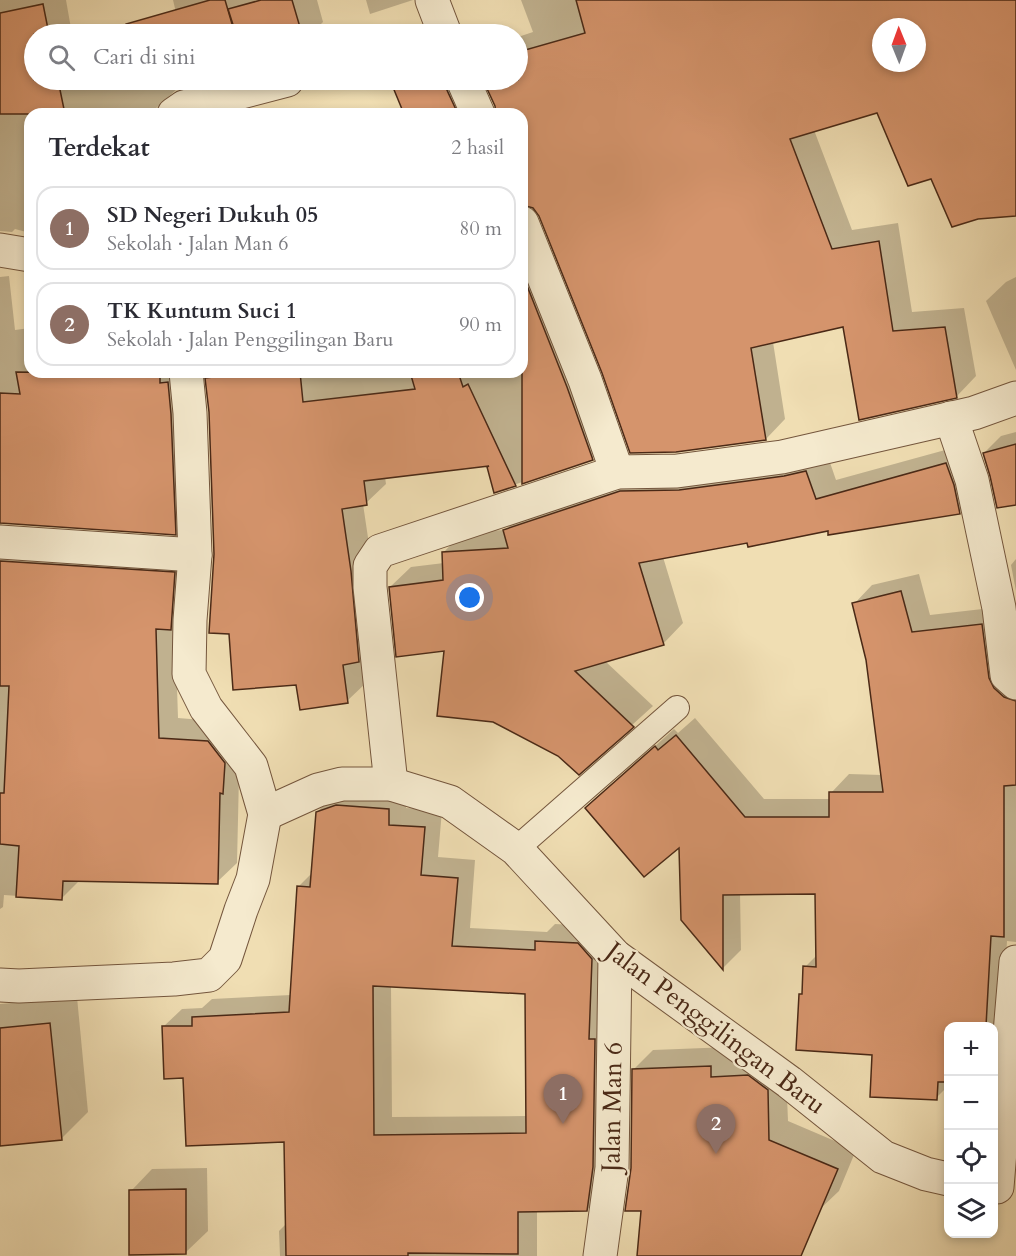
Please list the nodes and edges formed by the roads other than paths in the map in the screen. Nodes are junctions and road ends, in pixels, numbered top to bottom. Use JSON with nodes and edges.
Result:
{"nodes":[{"id":1,"x":432,"y":0,"type":"edge"},
{"id":2,"x":440,"y":24,"type":"edge"},
{"id":3,"x":249,"y":90,"type":"edge"},
{"id":4,"x":467,"y":90,"type":"edge"},
{"id":5,"x":183,"y":108,"type":"edge"},
{"id":6,"x":475,"y":108,"type":"edge"},
{"id":7,"x":528,"y":238,"type":"edge"},
{"id":8,"x":0,"y":250,"type":"edge"},
{"id":9,"x":24,"y":254,"type":"edge"},
{"id":10,"x":187,"y":378,"type":"edge"},
{"id":11,"x":1016,"y":398,"type":"edge"},
{"id":12,"x":951,"y":418,"type":"junction"},
{"id":13,"x":617,"y":472,"type":"junction"},
{"id":14,"x":0,"y":542,"type":"edge"},
{"id":15,"x":195,"y":555,"type":"junction"},
{"id":16,"x":1016,"y":683,"type":"edge"},
{"id":17,"x":677,"y":708,"type":"dead end"},
{"id":18,"x":391,"y":784,"type":"junction"},
{"id":19,"x":265,"y":814,"type":"junction"},
{"id":20,"x":516,"y":849,"type":"junction"},
{"id":21,"x":615,"y":956,"type":"junction"},
{"id":22,"x":1016,"y":962,"type":"edge"},
{"id":23,"x":0,"y":985,"type":"edge"},
{"id":24,"x":944,"y":1178,"type":"edge"},
{"id":25,"x":1002,"y":1187,"type":"edge"},
{"id":26,"x":600,"y":1256,"type":"edge"}],
"edges":[{"from":1,"to":2,"type":"street"},
{"from":3,"to":5,"type":"street"},
{"from":4,"to":6,"type":"street"},
{"from":7,"to":13,"type":"street"},
{"from":8,"to":9,"type":"street"},
{"from":10,"to":15,"type":"street"},
{"from":11,"to":12,"type":"street"},
{"from":12,"to":13,"type":"street"},
{"from":12,"to":16,"type":"street"},
{"from":13,"to":18,"type":"street"},
{"from":14,"to":15,"type":"street"},
{"from":15,"to":19,"type":"street"},
{"from":17,"to":20,"type":"lane"},
{"from":18,"to":19,"type":"street","name":"Jalan Penggilingan Baru"},
{"from":18,"to":20,"type":"street","name":"Jalan Penggilingan Baru"},
{"from":19,"to":23,"type":"street"},
{"from":20,"to":21,"type":"street","name":"Jalan Penggilingan Baru"},
{"from":21,"to":24,"type":"street","name":"Jalan Penggilingan Baru"},
{"from":21,"to":26,"type":"street","name":"Jalan Man 6"},
{"from":22,"to":25,"type":"street"}]}
